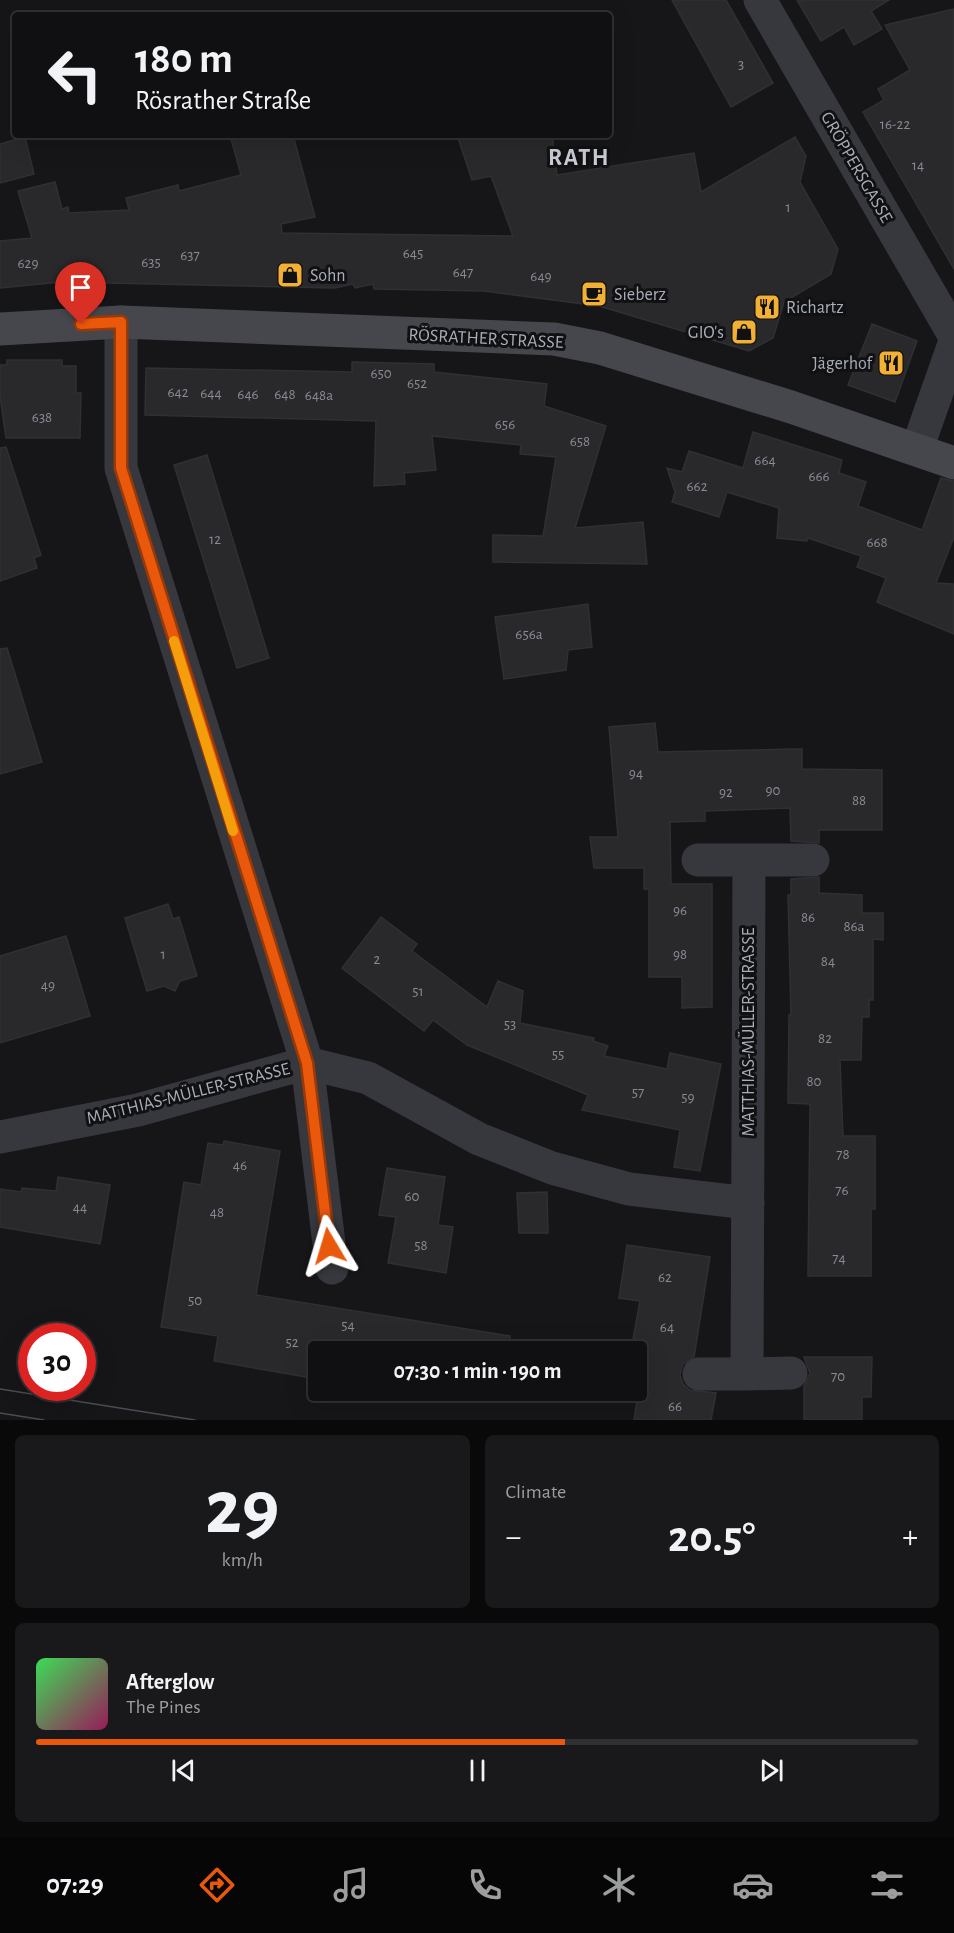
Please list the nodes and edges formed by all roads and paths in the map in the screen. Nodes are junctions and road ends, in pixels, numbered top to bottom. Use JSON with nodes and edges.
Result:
{"nodes":[{"id":1,"x":760,"y":0,"type":"edge"},
{"id":2,"x":121,"y":322,"type":"junction"},
{"id":3,"x":0,"y":329,"type":"edge"},
{"id":4,"x":954,"y":335,"type":"edge"},
{"id":5,"x":954,"y":344,"type":"edge"},
{"id":6,"x":917,"y":449,"type":"junction"},
{"id":7,"x":954,"y":463,"type":"edge"},
{"id":8,"x":698,"y":860,"type":"dead end"},
{"id":9,"x":813,"y":860,"type":"dead end"},
{"id":10,"x":749,"y":861,"type":"junction"},
{"id":11,"x":307,"y":1063,"type":"junction"},
{"id":12,"x":0,"y":1137,"type":"edge"},
{"id":13,"x":747,"y":1203,"type":"junction"},
{"id":14,"x":332,"y":1268,"type":"dead end"},
{"id":15,"x":791,"y":1373,"type":"dead end"},
{"id":16,"x":699,"y":1374,"type":"dead end"},
{"id":17,"x":747,"y":1374,"type":"junction"}],
"edges":[{"from":1,"to":4,"type":"street","name":"GRÖPPERSGASSE"},
{"from":2,"to":3,"type":"main road","name":"RÖSRATHER STRASSE"},
{"from":2,"to":6,"type":"main road","name":"RÖSRATHER STRASSE"},
{"from":2,"to":11,"type":"street"},
{"from":5,"to":6,"type":"street"},
{"from":6,"to":7,"type":"main road","name":"RÖSRATHER STRASSE"},
{"from":8,"to":10,"type":"street"},
{"from":9,"to":10,"type":"street"},
{"from":10,"to":13,"type":"street","name":"MATTHIAS-MÜLLER-STRASSE"},
{"from":11,"to":12,"type":"street","name":"MATTHIAS-MÜLLER-STRASSE"},
{"from":11,"to":13,"type":"street","name":"MATTHIAS-MÜLLER-STRASSE"},
{"from":11,"to":14,"type":"street"},
{"from":13,"to":17,"type":"street","name":"MATTHIAS-MÜLLER-STRASSE"},
{"from":15,"to":17,"type":"street"},
{"from":16,"to":17,"type":"street"}]}
